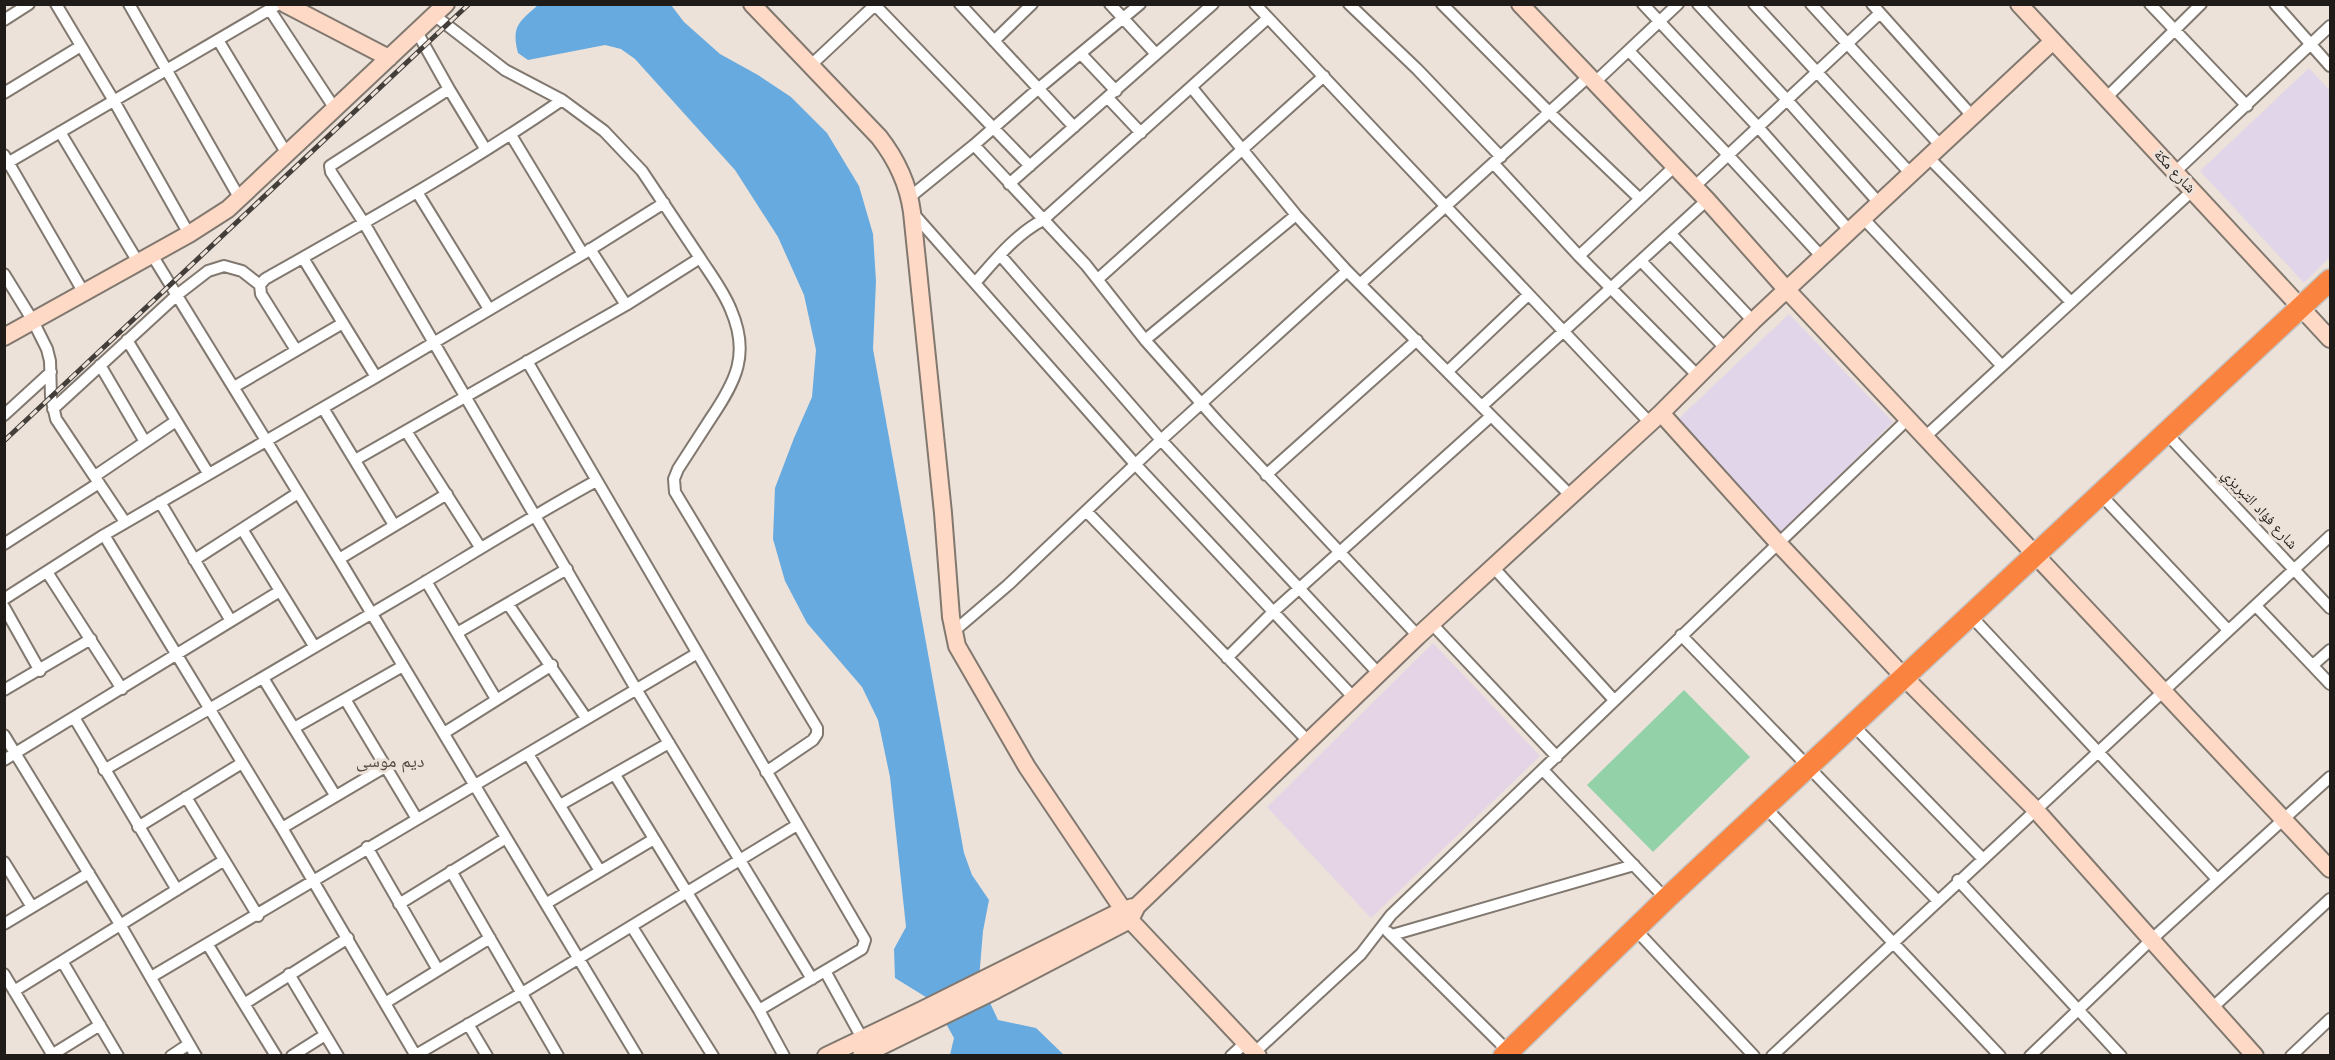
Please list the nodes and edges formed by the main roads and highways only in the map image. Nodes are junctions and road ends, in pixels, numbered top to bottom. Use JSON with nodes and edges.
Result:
{"nodes":[{"id":1,"x":2331,"y":280,"type":"edge"},
{"id":2,"x":1506,"y":1053,"type":"edge"}],
"edges":[{"from":1,"to":2,"type":"highway"}]}
